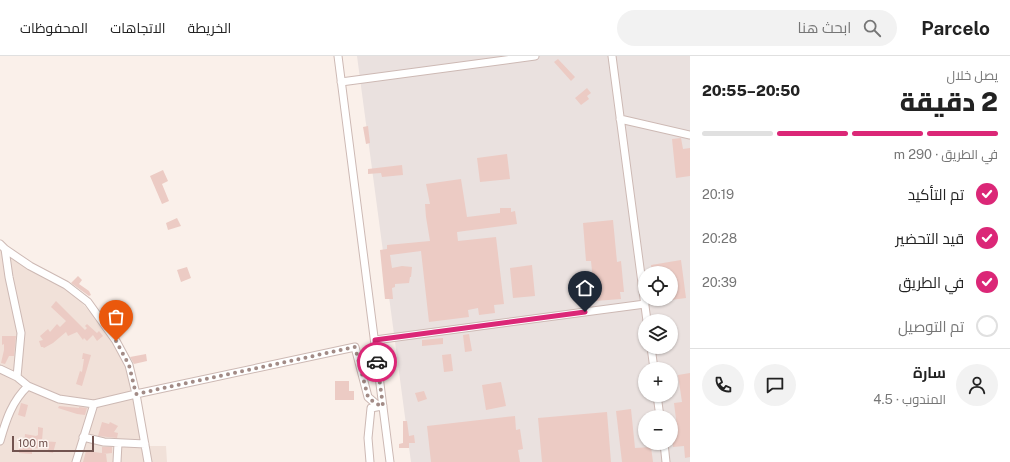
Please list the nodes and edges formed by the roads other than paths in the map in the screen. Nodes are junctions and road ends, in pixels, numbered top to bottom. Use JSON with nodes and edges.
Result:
{"nodes":[{"id":1,"x":338,"y":56,"type":"edge"},
{"id":2,"x":535,"y":56,"type":"edge"},
{"id":3,"x":612,"y":56,"type":"edge"},
{"id":4,"x":341,"y":82,"type":"junction"},
{"id":5,"x":620,"y":119,"type":"junction"},
{"id":6,"x":690,"y":135,"type":"edge"},
{"id":7,"x":2,"y":246,"type":"edge"},
{"id":8,"x":640,"y":266,"type":"edge"},
{"id":9,"x":638,"y":305,"type":"edge"},
{"id":10,"x":375,"y":340,"type":"junction"},
{"id":11,"x":0,"y":369,"type":"edge"},
{"id":12,"x":17,"y":377,"type":"junction"},
{"id":13,"x":28,"y":386,"type":"junction"},
{"id":14,"x":136,"y":394,"type":"junction"},
{"id":15,"x":94,"y":404,"type":"junction"},
{"id":16,"x":383,"y":406,"type":"junction"},
{"id":17,"x":83,"y":437,"type":"junction"},
{"id":18,"x":0,"y":441,"type":"edge"},
{"id":19,"x":118,"y":443,"type":"junction"},
{"id":20,"x":145,"y":444,"type":"junction"},
{"id":21,"x":665,"y":450,"type":"edge"},
{"id":22,"x":76,"y":462,"type":"edge"},
{"id":23,"x":117,"y":462,"type":"edge"},
{"id":24,"x":148,"y":462,"type":"edge"},
{"id":25,"x":370,"y":462,"type":"edge"},
{"id":26,"x":390,"y":462,"type":"edge"},
{"id":27,"x":666,"y":462,"type":"edge"}],
"edges":[{"from":1,"to":4,"type":"street"},
{"from":2,"to":4,"type":"street"},
{"from":3,"to":5,"type":"street"},
{"from":4,"to":10,"type":"street"},
{"from":5,"to":6,"type":"street"},
{"from":5,"to":8,"type":"street"},
{"from":7,"to":12,"type":"street"},
{"from":7,"to":14,"type":"street"},
{"from":9,"to":10,"type":"street"},
{"from":10,"to":16,"type":"street"},
{"from":11,"to":12,"type":"street"},
{"from":12,"to":13,"type":"street"},
{"from":13,"to":15,"type":"street"},
{"from":13,"to":18,"type":"street"},
{"from":14,"to":15,"type":"street"},
{"from":14,"to":16,"type":"street"},
{"from":14,"to":20,"type":"street"},
{"from":15,"to":17,"type":"street"},
{"from":16,"to":25,"type":"street"},
{"from":16,"to":26,"type":"street"},
{"from":17,"to":19,"type":"street"},
{"from":17,"to":22,"type":"street"},
{"from":19,"to":20,"type":"street"},
{"from":19,"to":23,"type":"street"},
{"from":20,"to":24,"type":"street"},
{"from":21,"to":27,"type":"street"}]}
